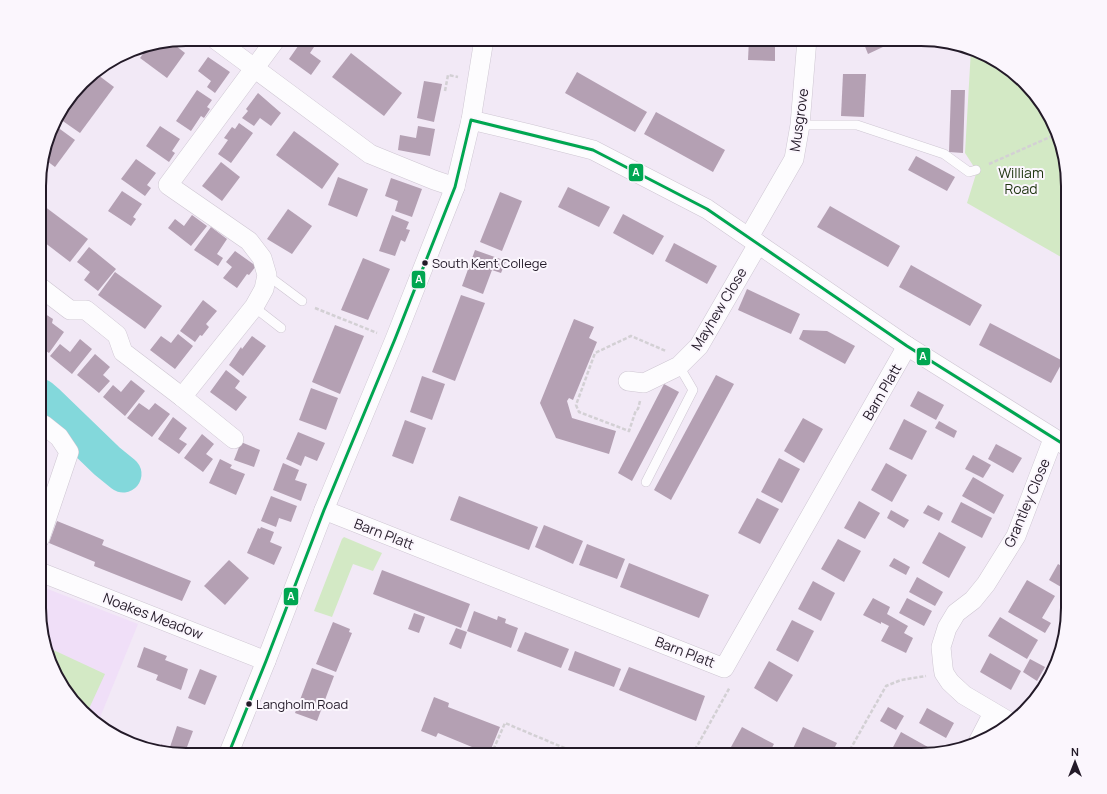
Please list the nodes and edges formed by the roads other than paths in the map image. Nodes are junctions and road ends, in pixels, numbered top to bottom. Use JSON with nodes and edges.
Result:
{"nodes":[{"id":1,"x":224,"y":46,"type":"edge"},
{"id":2,"x":271,"y":46,"type":"edge"},
{"id":3,"x":483,"y":46,"type":"edge"},
{"id":4,"x":806,"y":46,"type":"edge"},
{"id":5,"x":254,"y":68,"type":"junction"},
{"id":6,"x":471,"y":120,"type":"junction"},
{"id":7,"x":800,"y":125,"type":"junction"},
{"id":8,"x":976,"y":170,"type":"road end"},
{"id":9,"x":456,"y":186,"type":"junction"},
{"id":10,"x":753,"y":241,"type":"junction"},
{"id":11,"x":267,"y":275,"type":"junction"},
{"id":12,"x":46,"y":292,"type":"edge"},
{"id":13,"x":302,"y":301,"type":"road end"},
{"id":14,"x":254,"y":307,"type":"junction"},
{"id":15,"x":281,"y":328,"type":"dead end"},
{"id":16,"x":907,"y":346,"type":"junction"},
{"id":17,"x":679,"y":366,"type":"junction"},
{"id":18,"x":628,"y":381,"type":"dead end"},
{"id":19,"x":182,"y":397,"type":"junction"},
{"id":20,"x":46,"y":427,"type":"edge"},
{"id":21,"x":234,"y":439,"type":"dead end"},
{"id":22,"x":1061,"y":443,"type":"edge"},
{"id":23,"x":646,"y":482,"type":"dead end"},
{"id":24,"x":324,"y":510,"type":"junction"},
{"id":25,"x":46,"y":520,"type":"edge"},
{"id":26,"x":46,"y":574,"type":"edge"},
{"id":27,"x":266,"y":661,"type":"junction"},
{"id":28,"x":1001,"y":717,"type":"edge"},
{"id":29,"x":989,"y":731,"type":"edge"},
{"id":30,"x":231,"y":748,"type":"edge"}],
"edges":[{"from":1,"to":5,"type":"street"},
{"from":2,"to":5,"type":"street"},
{"from":3,"to":6,"type":"street"},
{"from":4,"to":7,"type":"street","name":"Musgrove"},
{"from":5,"to":9,"type":"street"},
{"from":5,"to":11,"type":"street"},
{"from":6,"to":9,"type":"street"},
{"from":6,"to":10,"type":"street"},
{"from":7,"to":8,"type":"lane"},
{"from":7,"to":10,"type":"street","name":"Musgrove"},
{"from":9,"to":24,"type":"street"},
{"from":10,"to":16,"type":"street"},
{"from":10,"to":17,"type":"street","name":"Mayhew Close"},
{"from":11,"to":13,"type":"lane"},
{"from":11,"to":14,"type":"street"},
{"from":12,"to":19,"type":"street"},
{"from":14,"to":15,"type":"lane"},
{"from":14,"to":19,"type":"street"},
{"from":16,"to":22,"type":"street"},
{"from":16,"to":24,"type":"street","name":"Barn Platt"},
{"from":17,"to":18,"type":"street","name":"Mayhew Close"},
{"from":17,"to":23,"type":"lane"},
{"from":19,"to":21,"type":"street"},
{"from":20,"to":25,"type":"street"},
{"from":22,"to":28,"type":"street","name":"Grantley Close"},
{"from":24,"to":27,"type":"street"},
{"from":26,"to":27,"type":"street","name":"Noakes Meadow"},
{"from":27,"to":30,"type":"street"},
{"from":28,"to":29,"type":"street"}]}
